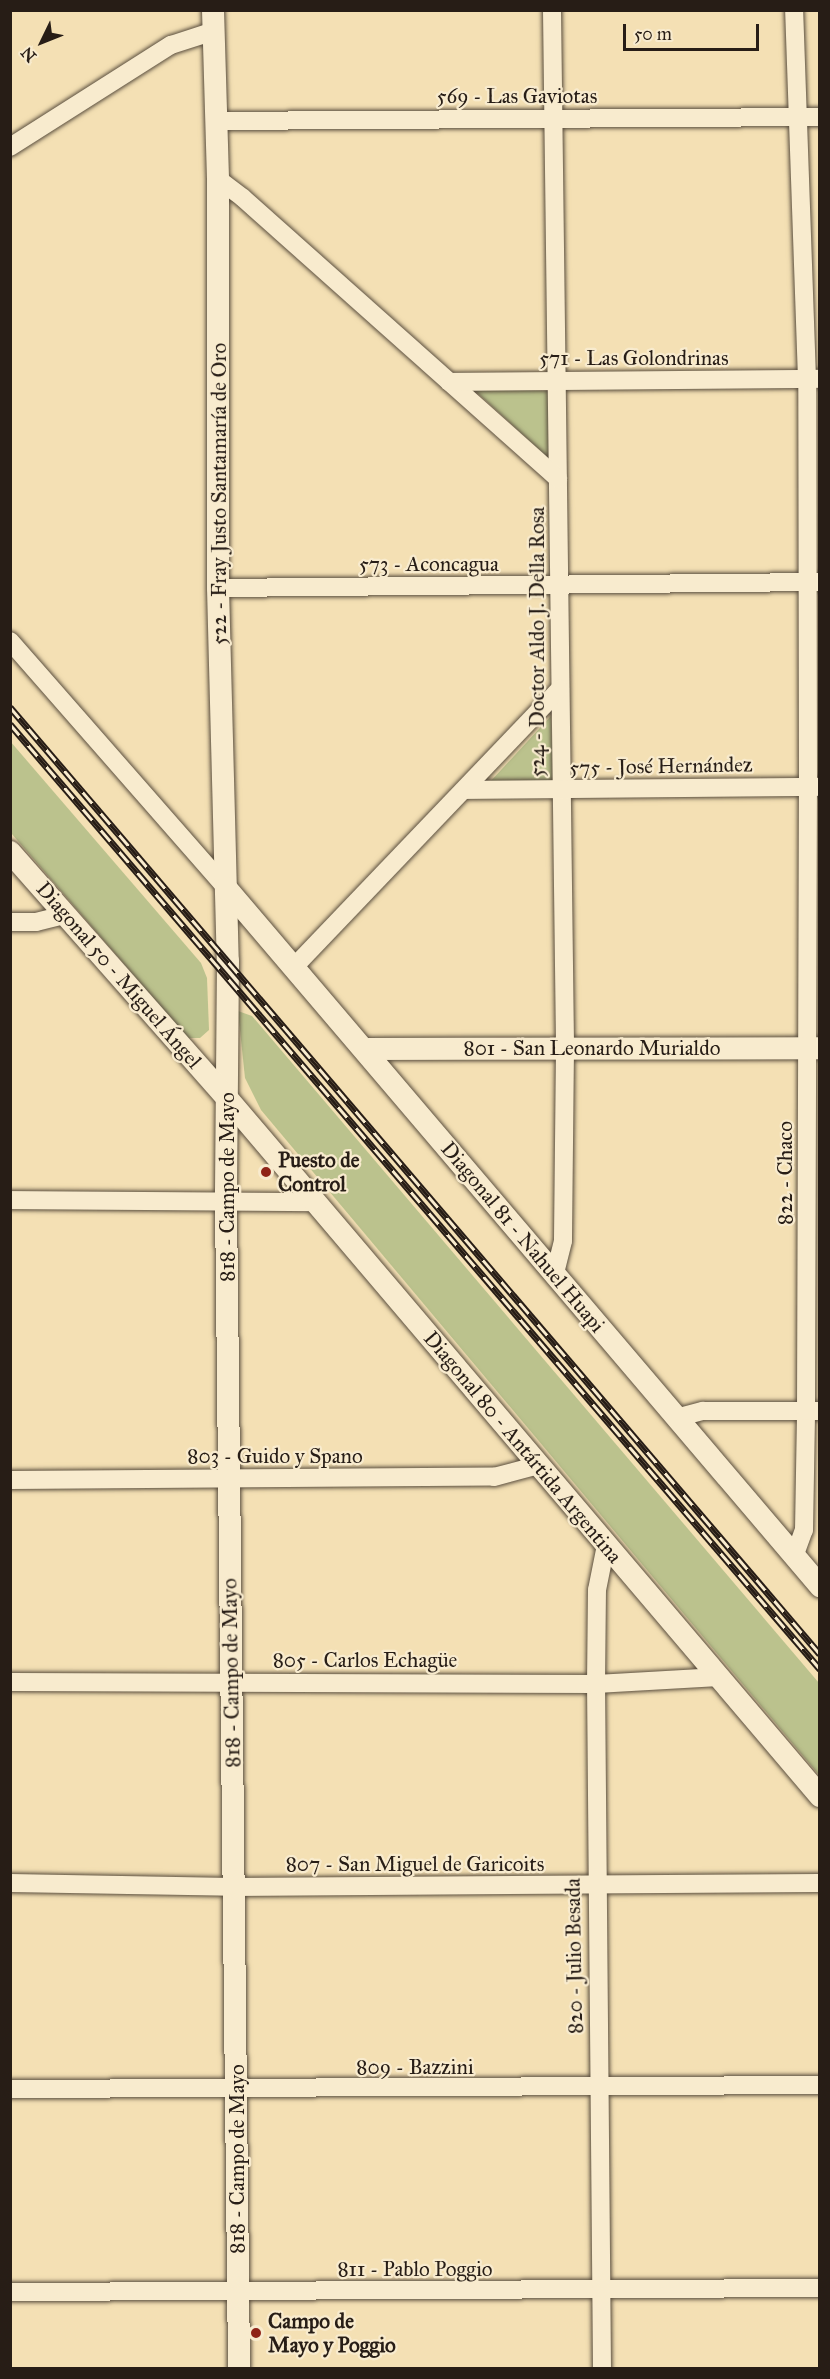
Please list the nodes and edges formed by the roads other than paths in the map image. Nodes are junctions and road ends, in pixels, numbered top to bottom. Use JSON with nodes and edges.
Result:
{"nodes":[{"id":1,"x":552,"y":10,"type":"edge"},
{"id":2,"x":794,"y":10,"type":"edge"},
{"id":3,"x":214,"y":21,"type":"edge"},
{"id":4,"x":796,"y":117,"type":"junction"},
{"id":5,"x":819,"y":117,"type":"edge"},
{"id":6,"x":552,"y":118,"type":"junction"},
{"id":7,"x":215,"y":121,"type":"junction"},
{"id":8,"x":10,"y":147,"type":"edge"},
{"id":9,"x":218,"y":179,"type":"junction"},
{"id":10,"x":813,"y":379,"type":"edge"},
{"id":11,"x":557,"y":381,"type":"junction"},
{"id":12,"x":449,"y":382,"type":"junction"},
{"id":13,"x":558,"y":479,"type":"junction"},
{"id":14,"x":813,"y":582,"type":"edge"},
{"id":15,"x":558,"y":586,"type":"junction"},
{"id":16,"x":218,"y":588,"type":"junction"},
{"id":17,"x":10,"y":641,"type":"edge"},
{"id":18,"x":560,"y":689,"type":"junction"},
{"id":19,"x":814,"y":787,"type":"edge"},
{"id":20,"x":561,"y":789,"type":"junction"},
{"id":21,"x":467,"y":790,"type":"junction"},
{"id":22,"x":10,"y":852,"type":"edge"},
{"id":23,"x":226,"y":888,"type":"junction"},
{"id":24,"x":65,"y":915,"type":"junction"},
{"id":25,"x":10,"y":922,"type":"edge"},
{"id":26,"x":295,"y":966,"type":"junction"},
{"id":27,"x":228,"y":977,"type":"joint"},
{"id":28,"x":565,"y":1048,"type":"junction"},
{"id":29,"x":814,"y":1048,"type":"edge"},
{"id":30,"x":364,"y":1049,"type":"junction"},
{"id":31,"x":227,"y":1098,"type":"junction"},
{"id":32,"x":10,"y":1200,"type":"edge"},
{"id":33,"x":226,"y":1202,"type":"junction"},
{"id":34,"x":315,"y":1202,"type":"junction"},
{"id":35,"x":555,"y":1272,"type":"junction"},
{"id":36,"x":813,"y":1411,"type":"edge"},
{"id":37,"x":676,"y":1418,"type":"junction"},
{"id":38,"x":538,"y":1465,"type":"junction"},
{"id":39,"x":229,"y":1479,"type":"junction"},
{"id":40,"x":10,"y":1480,"type":"edge"},
{"id":41,"x":606,"y":1545,"type":"junction"},
{"id":42,"x":794,"y":1557,"type":"junction"},
{"id":43,"x":819,"y":1586,"type":"edge"},
{"id":44,"x":719,"y":1677,"type":"junction"},
{"id":45,"x":10,"y":1682,"type":"edge"},
{"id":46,"x":231,"y":1682,"type":"junction"},
{"id":47,"x":596,"y":1684,"type":"junction"},
{"id":48,"x":819,"y":1796,"type":"edge"},
{"id":49,"x":10,"y":1883,"type":"edge"},
{"id":50,"x":819,"y":1883,"type":"edge"},
{"id":51,"x":595,"y":1886,"type":"junction"},
{"id":52,"x":232,"y":1887,"type":"junction"},
{"id":53,"x":819,"y":2085,"type":"edge"},
{"id":54,"x":598,"y":2088,"type":"junction"},
{"id":55,"x":10,"y":2089,"type":"edge"},
{"id":56,"x":237,"y":2090,"type":"junction"},
{"id":57,"x":819,"y":2288,"type":"edge"},
{"id":58,"x":601,"y":2290,"type":"junction"},
{"id":59,"x":10,"y":2292,"type":"edge"},
{"id":60,"x":238,"y":2293,"type":"junction"},
{"id":61,"x":239,"y":2368,"type":"edge"},
{"id":62,"x":602,"y":2368,"type":"edge"}],
"edges":[{"from":1,"to":6,"type":"street","name":"524 - Doctor Aldo J. Della Rosa"},
{"from":2,"to":4,"type":"street","name":"822 - Chaco"},
{"from":3,"to":7,"type":"street","name":"522 - Fray Justo Santamaría de Oro"},
{"from":3,"to":8,"type":"street"},
{"from":4,"to":5,"type":"street","name":"569 - Las Gaviotas"},
{"from":4,"to":6,"type":"street","name":"569 - Las Gaviotas"},
{"from":4,"to":10,"type":"street","name":"822 - Chaco"},
{"from":6,"to":7,"type":"street","name":"569 - Las Gaviotas"},
{"from":6,"to":11,"type":"street","name":"524 - Doctor Aldo J. Della Rosa"},
{"from":7,"to":9,"type":"street","name":"522 - Fray Justo Santamaría de Oro"},
{"from":9,"to":12,"type":"street"},
{"from":9,"to":16,"type":"street","name":"522 - Fray Justo Santamaría de Oro"},
{"from":10,"to":11,"type":"street","name":"571 - Las Golondrinas"},
{"from":10,"to":14,"type":"street","name":"822 - Chaco"},
{"from":11,"to":12,"type":"street","name":"571 - Las Golondrinas"},
{"from":11,"to":13,"type":"street","name":"524 - Doctor Aldo J. Della Rosa"},
{"from":12,"to":13,"type":"street"},
{"from":13,"to":15,"type":"street","name":"524 - Doctor Aldo J. Della Rosa"},
{"from":14,"to":15,"type":"street","name":"573 - Aconcagua"},
{"from":14,"to":19,"type":"street","name":"822 - Chaco"},
{"from":15,"to":16,"type":"street","name":"573 - Aconcagua"},
{"from":15,"to":18,"type":"street","name":"524 - Doctor Aldo J. Della Rosa"},
{"from":16,"to":23,"type":"street","name":"522 - Fray Justo Santamaría de Oro"},
{"from":17,"to":23,"type":"street"},
{"from":18,"to":20,"type":"street","name":"524 - Doctor Aldo J. Della Rosa"},
{"from":18,"to":21,"type":"street"},
{"from":19,"to":20,"type":"street","name":"575 - José Hernández"},
{"from":19,"to":29,"type":"street","name":"822 - Chaco"},
{"from":20,"to":21,"type":"street","name":"575 - José Hernández"},
{"from":20,"to":28,"type":"street","name":"524 - Doctor Aldo J. Della Rosa"},
{"from":21,"to":26,"type":"street"},
{"from":22,"to":24,"type":"street","name":"Diagonal 50 - Miguel Ángel"},
{"from":23,"to":26,"type":"street","name":"Diagonal 81 - Nahuel Huapi"},
{"from":23,"to":27,"type":"street","name":"522 - Fray Justo Santamaría de Oro"},
{"from":24,"to":25,"type":"street"},
{"from":24,"to":31,"type":"street","name":"Diagonal 50 - Miguel Ángel"},
{"from":26,"to":30,"type":"street","name":"Diagonal 81 - Nahuel Huapi"},
{"from":27,"to":31,"type":"street","name":"818 - Campo de Mayo"},
{"from":28,"to":29,"type":"street","name":"801 - San Leonardo Murialdo"},
{"from":28,"to":30,"type":"street","name":"801 - San Leonardo Murialdo"},
{"from":28,"to":35,"type":"street","name":"524 - Doctor Aldo J. Della Rosa"},
{"from":29,"to":36,"type":"street","name":"822 - Chaco"},
{"from":30,"to":35,"type":"street","name":"Diagonal 81 - Nahuel Huapi"},
{"from":31,"to":33,"type":"street","name":"818 - Campo de Mayo"},
{"from":31,"to":34,"type":"street","name":"Diagonal 80 - Antártida Argentina"},
{"from":32,"to":33,"type":"street"},
{"from":33,"to":34,"type":"street"},
{"from":33,"to":39,"type":"street","name":"818 - Campo de Mayo"},
{"from":34,"to":38,"type":"street","name":"Diagonal 80 - Antártida Argentina"},
{"from":35,"to":37,"type":"street","name":"Diagonal 81 - Nahuel Huapi"},
{"from":36,"to":37,"type":"street"},
{"from":36,"to":42,"type":"street","name":"822 - Chaco"},
{"from":37,"to":42,"type":"street","name":"Diagonal 81 - Nahuel Huapi"},
{"from":38,"to":39,"type":"street","name":"803 - Guido y Spano"},
{"from":38,"to":41,"type":"street","name":"Diagonal 80 - Antártida Argentina"},
{"from":39,"to":40,"type":"street","name":"803 - Guido y Spano"},
{"from":39,"to":46,"type":"street","name":"818 - Campo de Mayo"},
{"from":41,"to":44,"type":"street","name":"Diagonal 80 - Antártida Argentina"},
{"from":41,"to":47,"type":"street","name":"820 - Julio Besada"},
{"from":42,"to":43,"type":"street","name":"Diagonal 81 - Nahuel Huapi"},
{"from":44,"to":47,"type":"street","name":"805 - Carlos Echagüe"},
{"from":44,"to":48,"type":"street","name":"Diagonal 80 - Antártida Argentina"},
{"from":45,"to":46,"type":"street","name":"805 - Carlos Echagüe"},
{"from":46,"to":47,"type":"street","name":"805 - Carlos Echagüe"},
{"from":46,"to":52,"type":"street","name":"818 - Campo de Mayo"},
{"from":47,"to":51,"type":"street","name":"820 - Julio Besada"},
{"from":49,"to":52,"type":"street","name":"807 - San Miguel de Garicoits"},
{"from":50,"to":51,"type":"street","name":"807 - San Miguel de Garicoits"},
{"from":51,"to":52,"type":"street","name":"807 - San Miguel de Garicoits"},
{"from":51,"to":54,"type":"street","name":"820 - Julio Besada"},
{"from":52,"to":56,"type":"street","name":"818 - Campo de Mayo"},
{"from":53,"to":54,"type":"street","name":"809 - Bazzini"},
{"from":54,"to":56,"type":"street","name":"809 - Bazzini"},
{"from":54,"to":58,"type":"street","name":"820 - Julio Besada"},
{"from":55,"to":56,"type":"street","name":"809 - Bazzini"},
{"from":56,"to":60,"type":"street","name":"818 - Campo de Mayo"},
{"from":57,"to":58,"type":"street","name":"811 - Pablo Poggio"},
{"from":58,"to":60,"type":"street","name":"811 - Pablo Poggio"},
{"from":58,"to":62,"type":"street","name":"820 - Julio Besada"},
{"from":59,"to":60,"type":"street","name":"811 - Pablo Poggio"},
{"from":60,"to":61,"type":"street","name":"818 - Campo de Mayo"}]}
